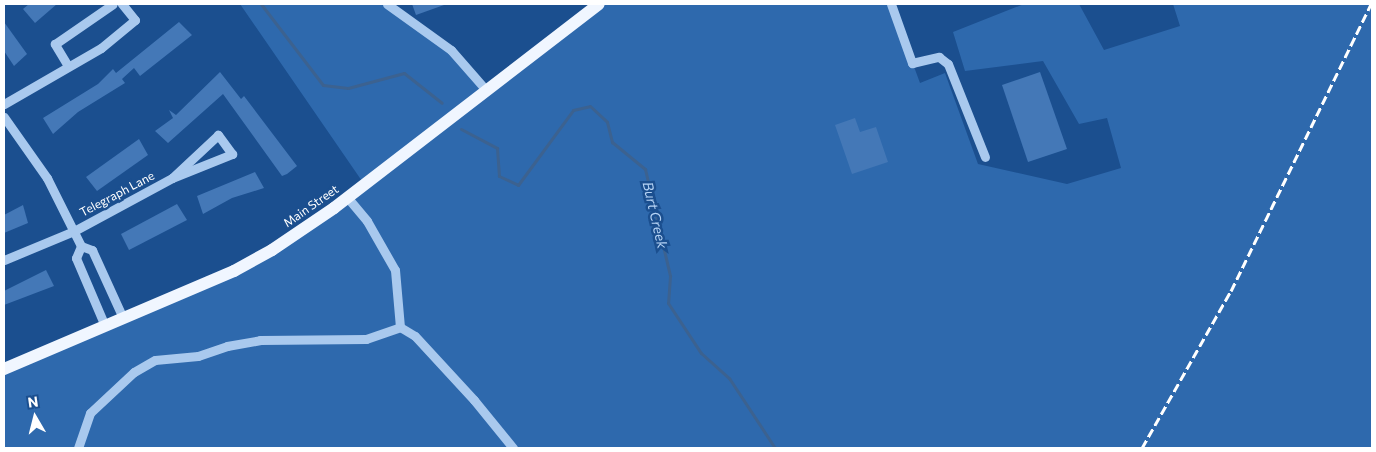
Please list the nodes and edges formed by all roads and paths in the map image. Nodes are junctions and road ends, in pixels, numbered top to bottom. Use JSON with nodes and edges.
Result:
{"nodes":[{"id":1,"x":114,"y":4,"type":"edge"},
{"id":2,"x":122,"y":4,"type":"edge"},
{"id":3,"x":387,"y":4,"type":"edge"},
{"id":4,"x":599,"y":4,"type":"edge"},
{"id":5,"x":891,"y":4,"type":"edge"},
{"id":6,"x":68,"y":66,"type":"junction"},
{"id":7,"x":486,"y":90,"type":"junction"},
{"id":8,"x":4,"y":104,"type":"edge"},
{"id":9,"x":4,"y":117,"type":"edge"},
{"id":10,"x":985,"y":157,"type":"dead end"},
{"id":11,"x":172,"y":178,"type":"junction"},
{"id":12,"x":347,"y":198,"type":"junction"},
{"id":13,"x":74,"y":231,"type":"junction"},
{"id":14,"x":81,"y":246,"type":"junction"},
{"id":15,"x":4,"y":260,"type":"edge"},
{"id":16,"x":123,"y":318,"type":"junction"},
{"id":17,"x":104,"y":326,"type":"junction"},
{"id":18,"x":400,"y":327,"type":"junction"},
{"id":19,"x":4,"y":370,"type":"edge"},
{"id":20,"x":78,"y":448,"type":"edge"},
{"id":21,"x":513,"y":448,"type":"edge"}],
"edges":[{"from":1,"to":6,"type":"street"},
{"from":2,"to":6,"type":"street"},
{"from":3,"to":7,"type":"street"},
{"from":4,"to":7,"type":"main road","name":"Main Street"},
{"from":5,"to":10,"type":"street"},
{"from":6,"to":8,"type":"street"},
{"from":7,"to":12,"type":"main road","name":"Main Street"},
{"from":9,"to":13,"type":"street"},
{"from":11,"to":11,"type":"street","name":"Telegraph Lane"},
{"from":11,"to":13,"type":"street","name":"Telegraph Lane"},
{"from":12,"to":16,"type":"main road","name":"Main Street"},
{"from":12,"to":18,"type":"street"},
{"from":13,"to":14,"type":"street"},
{"from":13,"to":15,"type":"street","name":"Telegraph Lane"},
{"from":14,"to":16,"type":"street"},
{"from":14,"to":17,"type":"street"},
{"from":16,"to":17,"type":"main road","name":"Main Street"},
{"from":17,"to":19,"type":"main road","name":"Main Street"},
{"from":18,"to":20,"type":"street"},
{"from":18,"to":21,"type":"street"}]}
